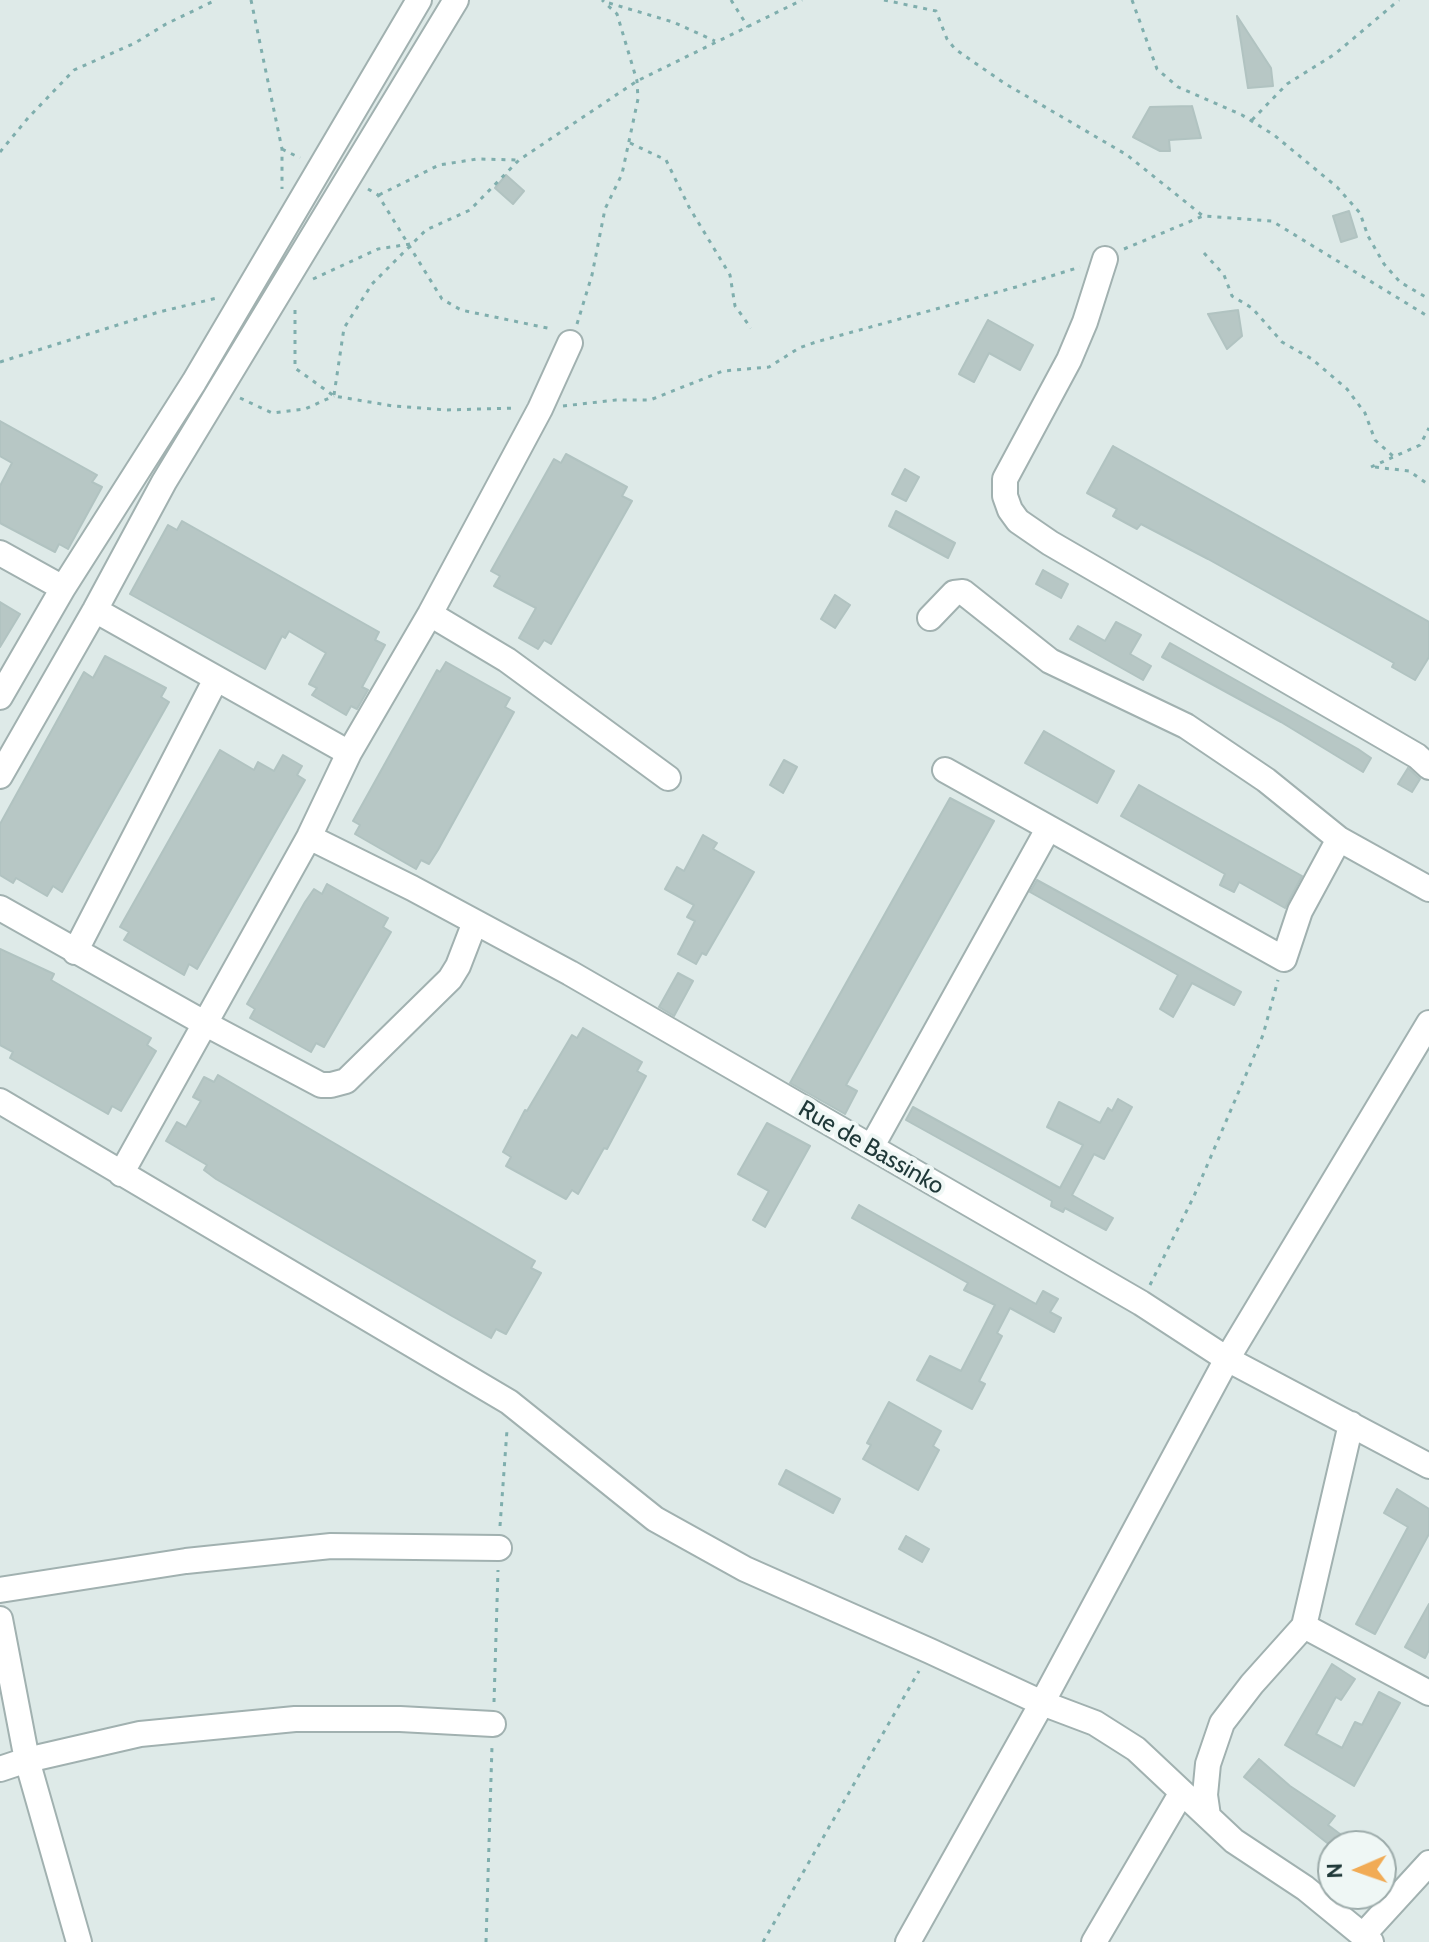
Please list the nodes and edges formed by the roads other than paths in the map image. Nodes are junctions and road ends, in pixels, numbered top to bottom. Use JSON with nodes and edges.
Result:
{"nodes":[{"id":1,"x":419,"y":0,"type":"edge"},
{"id":2,"x":456,"y":0,"type":"edge"},
{"id":3,"x":1105,"y":259,"type":"road end"},
{"id":4,"x":572,"y":338,"type":"road end"},
{"id":5,"x":0,"y":553,"type":"edge"},
{"id":6,"x":63,"y":588,"type":"junction"},
{"id":7,"x":95,"y":610,"type":"junction"},
{"id":8,"x":430,"y":614,"type":"junction"},
{"id":9,"x":930,"y":618,"type":"dead end"},
{"id":10,"x":216,"y":679,"type":"junction"},
{"id":11,"x":0,"y":697,"type":"edge"},
{"id":12,"x":349,"y":753,"type":"junction"},
{"id":13,"x":1429,"y":767,"type":"edge"},
{"id":14,"x":945,"y":770,"type":"dead end"},
{"id":15,"x":0,"y":776,"type":"edge"},
{"id":16,"x":668,"y":778,"type":"dead end"},
{"id":17,"x":1048,"y":829,"type":"junction"},
{"id":18,"x":309,"y":837,"type":"junction"},
{"id":19,"x":1339,"y":839,"type":"junction"},
{"id":20,"x":1429,"y":889,"type":"edge"},
{"id":21,"x":0,"y":908,"type":"edge"},
{"id":22,"x":475,"y":922,"type":"junction"},
{"id":23,"x":75,"y":952,"type":"junction"},
{"id":24,"x":204,"y":1023,"type":"junction"},
{"id":25,"x":1429,"y":1023,"type":"edge"},
{"id":26,"x":0,"y":1101,"type":"edge"},
{"id":27,"x":872,"y":1146,"type":"junction"},
{"id":28,"x":121,"y":1174,"type":"junction"},
{"id":29,"x":1227,"y":1359,"type":"junction"},
{"id":30,"x":1351,"y":1424,"type":"junction"},
{"id":31,"x":1429,"y":1466,"type":"edge"},
{"id":32,"x":499,"y":1548,"type":"road end"},
{"id":33,"x":0,"y":1590,"type":"edge"},
{"id":34,"x":0,"y":1619,"type":"edge"},
{"id":35,"x":1304,"y":1626,"type":"junction"},
{"id":36,"x":1429,"y":1693,"type":"edge"},
{"id":37,"x":1042,"y":1703,"type":"junction"},
{"id":38,"x":493,"y":1724,"type":"road end"},
{"id":39,"x":27,"y":1760,"type":"junction"},
{"id":40,"x":0,"y":1769,"type":"edge"},
{"id":41,"x":1182,"y":1792,"type":"junction"},
{"id":42,"x":1208,"y":1816,"type":"junction"},
{"id":43,"x":1429,"y":1863,"type":"edge"},
{"id":44,"x":1368,"y":1938,"type":"edge"},
{"id":45,"x":79,"y":1942,"type":"edge"},
{"id":46,"x":908,"y":1942,"type":"edge"},
{"id":47,"x":1094,"y":1942,"type":"edge"}],
"edges":[{"from":1,"to":6,"type":"street"},
{"from":2,"to":7,"type":"street"},
{"from":3,"to":13,"type":"street"},
{"from":4,"to":8,"type":"street"},
{"from":5,"to":6,"type":"street"},
{"from":6,"to":11,"type":"street"},
{"from":7,"to":10,"type":"street"},
{"from":7,"to":15,"type":"street"},
{"from":8,"to":12,"type":"street"},
{"from":8,"to":16,"type":"street"},
{"from":9,"to":19,"type":"street"},
{"from":10,"to":12,"type":"street"},
{"from":10,"to":23,"type":"street"},
{"from":12,"to":18,"type":"street"},
{"from":14,"to":17,"type":"street"},
{"from":17,"to":19,"type":"street"},
{"from":17,"to":27,"type":"street"},
{"from":18,"to":22,"type":"street","name":"Rue de Bassinko"},
{"from":18,"to":24,"type":"street"},
{"from":19,"to":20,"type":"street"},
{"from":21,"to":23,"type":"street"},
{"from":22,"to":24,"type":"street"},
{"from":22,"to":27,"type":"street","name":"Rue de Bassinko"},
{"from":23,"to":24,"type":"street"},
{"from":24,"to":28,"type":"street"},
{"from":25,"to":29,"type":"street"},
{"from":26,"to":28,"type":"street"},
{"from":27,"to":29,"type":"street","name":"Rue de Bassinko"},
{"from":28,"to":37,"type":"street"},
{"from":29,"to":30,"type":"street","name":"Rue de Bassinko"},
{"from":29,"to":37,"type":"street"},
{"from":30,"to":31,"type":"street","name":"Rue de Bassinko"},
{"from":30,"to":35,"type":"street"},
{"from":32,"to":33,"type":"street"},
{"from":34,"to":39,"type":"street"},
{"from":35,"to":36,"type":"street"},
{"from":35,"to":42,"type":"street"},
{"from":37,"to":41,"type":"street"},
{"from":37,"to":46,"type":"street"},
{"from":38,"to":39,"type":"street"},
{"from":39,"to":40,"type":"street"},
{"from":39,"to":45,"type":"street"},
{"from":41,"to":42,"type":"street"},
{"from":41,"to":47,"type":"street"},
{"from":42,"to":44,"type":"street"},
{"from":43,"to":44,"type":"street"}]}
